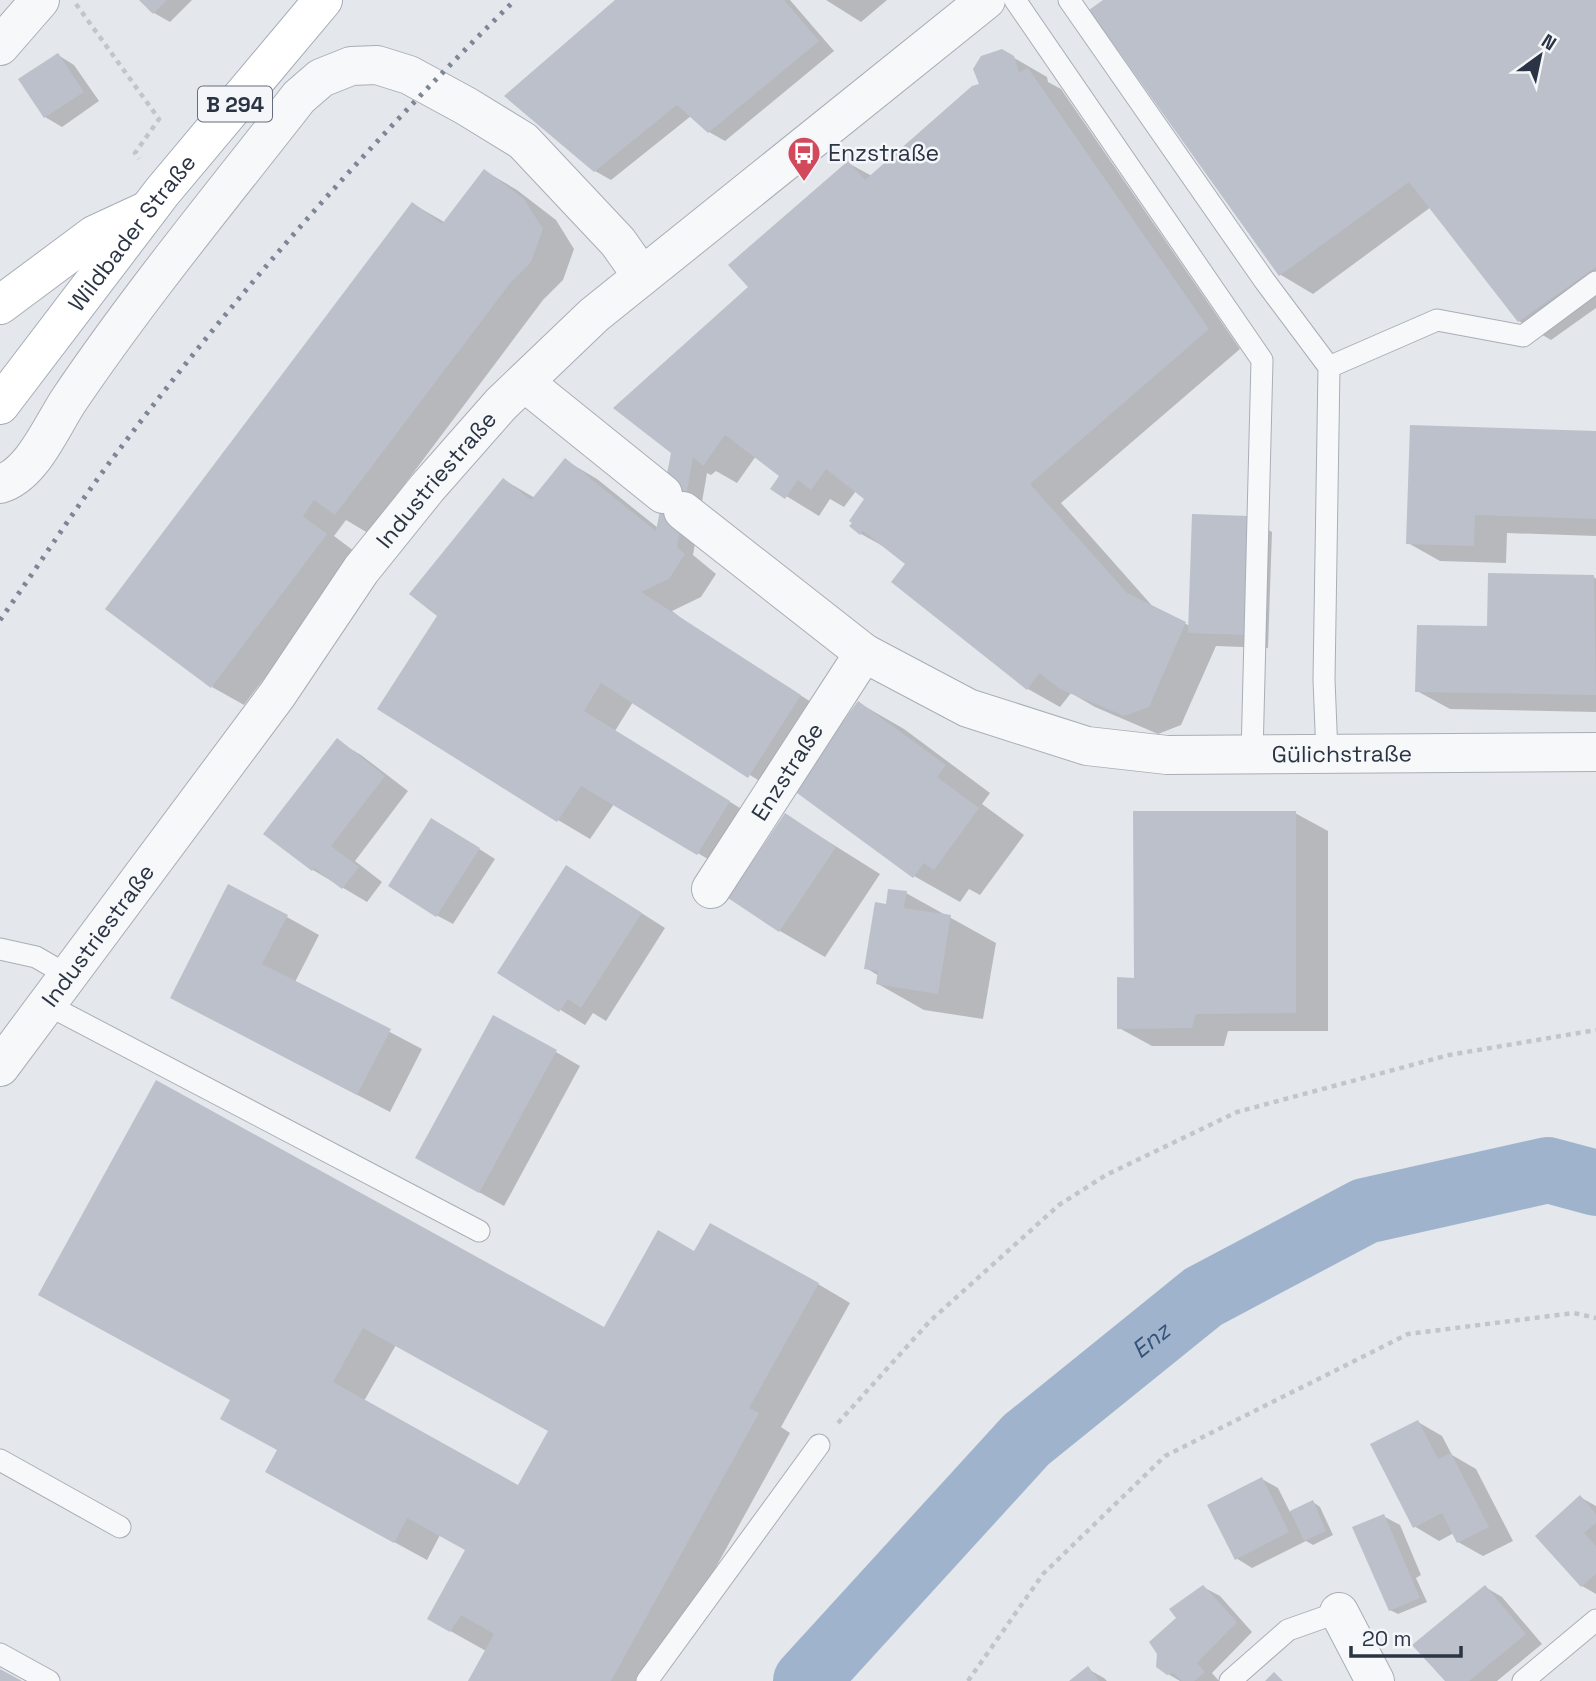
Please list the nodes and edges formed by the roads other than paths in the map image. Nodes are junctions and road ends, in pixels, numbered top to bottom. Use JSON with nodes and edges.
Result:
{"nodes":[{"id":1,"x":40,"y":0,"type":"edge"},
{"id":2,"x":323,"y":0,"type":"edge"},
{"id":3,"x":986,"y":0,"type":"edge"},
{"id":4,"x":1014,"y":0,"type":"edge"},
{"id":5,"x":1069,"y":0,"type":"edge"},
{"id":6,"x":0,"y":46,"type":"edge"},
{"id":7,"x":148,"y":210,"type":"junction"},
{"id":8,"x":642,"y":276,"type":"junction"},
{"id":9,"x":1596,"y":282,"type":"edge"},
{"id":10,"x":0,"y":305,"type":"edge"},
{"id":11,"x":1329,"y":367,"type":"junction"},
{"id":12,"x":524,"y":382,"type":"junction"},
{"id":13,"x":0,"y":405,"type":"edge"},
{"id":14,"x":0,"y":484,"type":"edge"},
{"id":15,"x":864,"y":653,"type":"junction"},
{"id":16,"x":1596,"y":752,"type":"edge"},
{"id":17,"x":1327,"y":754,"type":"junction"},
{"id":18,"x":1252,"y":755,"type":"junction"},
{"id":19,"x":711,"y":889,"type":"dead end"},
{"id":20,"x":0,"y":949,"type":"edge"},
{"id":21,"x":56,"y":989,"type":"junction"},
{"id":22,"x":0,"y":1067,"type":"edge"},
{"id":23,"x":479,"y":1231,"type":"dead end"},
{"id":24,"x":819,"y":1445,"type":"road end"},
{"id":25,"x":0,"y":1460,"type":"edge"},
{"id":26,"x":120,"y":1527,"type":"dead end"},
{"id":27,"x":1339,"y":1612,"type":"joint"},
{"id":28,"x":1596,"y":1620,"type":"edge"},
{"id":29,"x":0,"y":1654,"type":"edge"},
{"id":30,"x":49,"y":1681,"type":"edge"},
{"id":31,"x":647,"y":1681,"type":"edge"},
{"id":32,"x":1230,"y":1681,"type":"edge"},
{"id":33,"x":1375,"y":1681,"type":"edge"},
{"id":34,"x":1522,"y":1681,"type":"edge"}],
"edges":[{"from":1,"to":6,"type":"street"},
{"from":2,"to":7,"type":"main road","name":"Wildbader Straße","number":"B 294"},
{"from":3,"to":8,"type":"street","name":"Industriestraße"},
{"from":4,"to":18,"type":"lane"},
{"from":5,"to":11,"type":"lane"},
{"from":7,"to":10,"type":"main road"},
{"from":7,"to":13,"type":"main road","name":"Wildbader Straße","number":"B 294"},
{"from":8,"to":12,"type":"street","name":"Industriestraße"},
{"from":8,"to":14,"type":"street"},
{"from":9,"to":11,"type":"lane"},
{"from":11,"to":17,"type":"lane"},
{"from":12,"to":15,"type":"street"},
{"from":12,"to":21,"type":"street","name":"Industriestraße"},
{"from":15,"to":18,"type":"street","name":"Gülichstraße"},
{"from":15,"to":19,"type":"street","name":"Enzstraße"},
{"from":16,"to":17,"type":"street","name":"Gülichstraße"},
{"from":17,"to":18,"type":"street","name":"Gülichstraße"},
{"from":20,"to":21,"type":"lane"},
{"from":21,"to":22,"type":"street","name":"Industriestraße"},
{"from":21,"to":23,"type":"lane"},
{"from":24,"to":31,"type":"lane"},
{"from":25,"to":26,"type":"lane"},
{"from":27,"to":32,"type":"lane"},
{"from":27,"to":33,"type":"street"},
{"from":28,"to":34,"type":"lane"},
{"from":29,"to":30,"type":"lane"}]}
